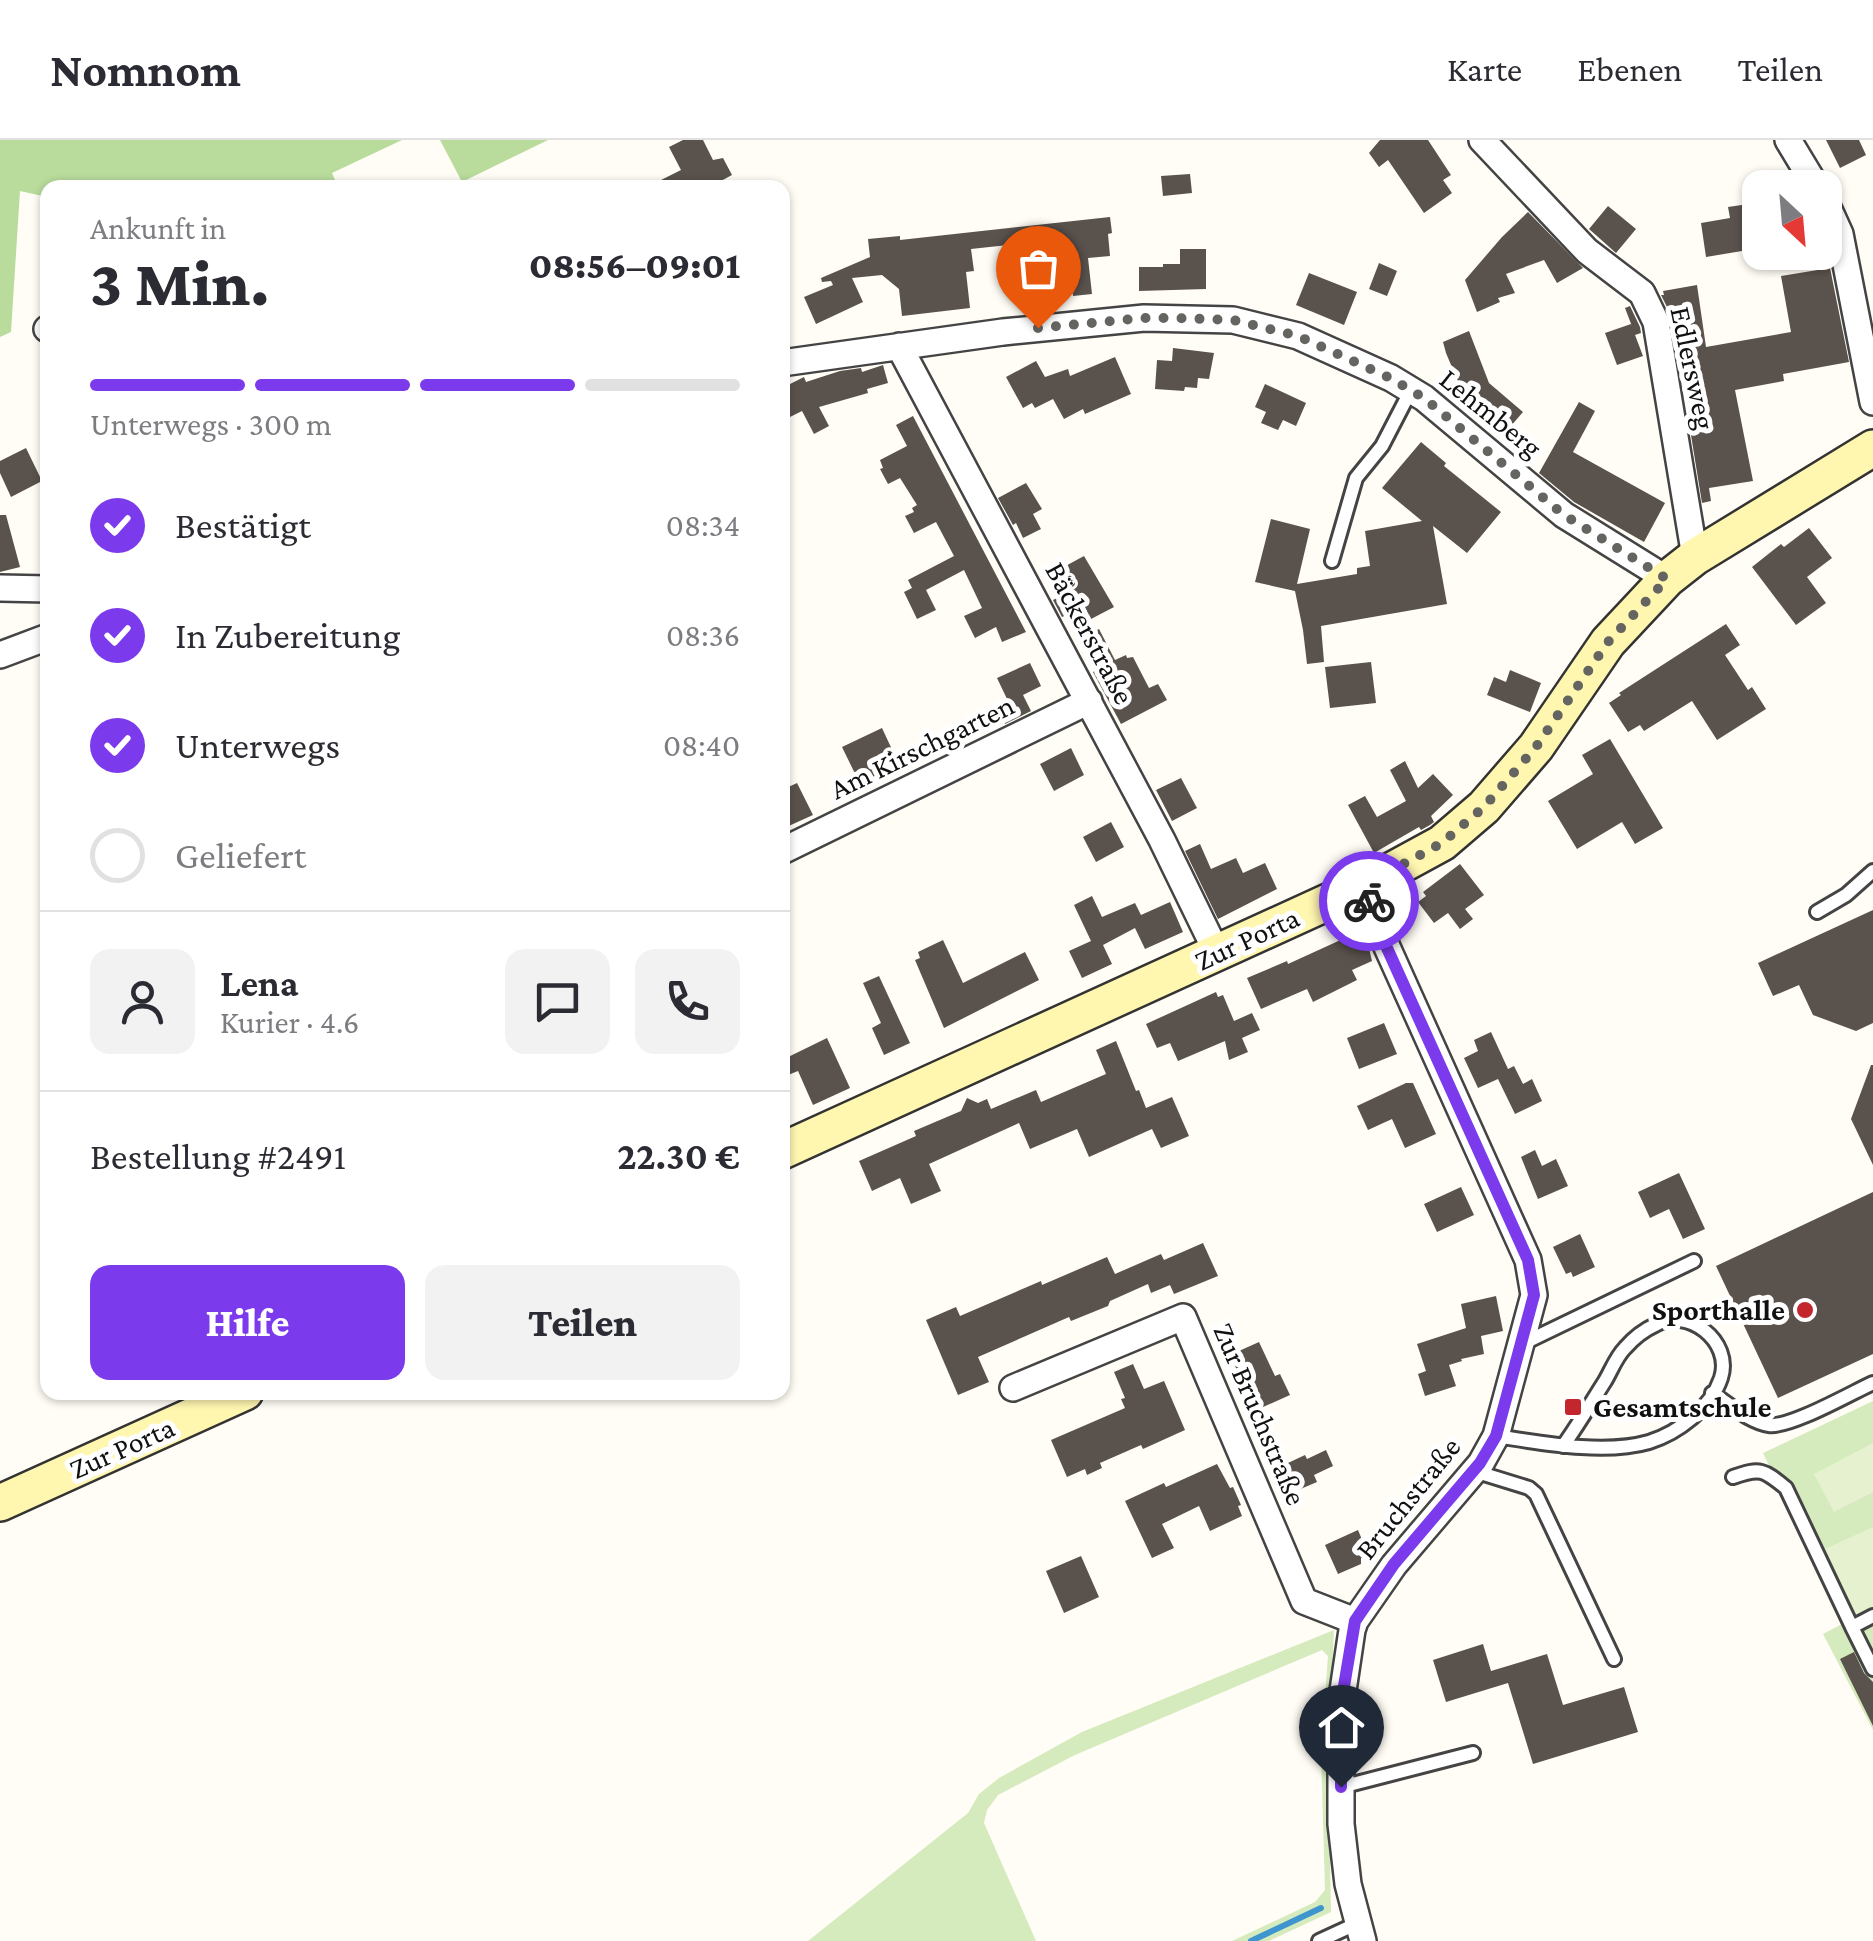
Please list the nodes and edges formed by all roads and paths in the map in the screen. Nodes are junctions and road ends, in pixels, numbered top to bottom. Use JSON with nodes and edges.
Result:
{"nodes":[{"id":1,"x":1482,"y":140,"type":"edge"},
{"id":2,"x":1788,"y":140,"type":"edge"},
{"id":3,"x":1806,"y":170,"type":"edge"},
{"id":4,"x":1842,"y":244,"type":"edge"},
{"id":5,"x":899,"y":346,"type":"junction"},
{"id":6,"x":790,"y":362,"type":"edge"},
{"id":7,"x":1411,"y":390,"type":"junction"},
{"id":8,"x":1873,"y":402,"type":"edge"},
{"id":9,"x":1873,"y":448,"type":"edge"},
{"id":10,"x":1695,"y":558,"type":"junction"},
{"id":11,"x":1332,"y":561,"type":"dead end"},
{"id":12,"x":1667,"y":579,"type":"junction"},
{"id":13,"x":0,"y":588,"type":"edge"},
{"id":14,"x":40,"y":589,"type":"edge"},
{"id":15,"x":40,"y":639,"type":"edge"},
{"id":16,"x":0,"y":655,"type":"edge"},
{"id":17,"x":1089,"y":701,"type":"junction"},
{"id":18,"x":790,"y":847,"type":"edge"},
{"id":19,"x":1873,"y":871,"type":"edge"},
{"id":20,"x":1363,"y":886,"type":"junction"},
{"id":21,"x":1817,"y":912,"type":"dead end"},
{"id":22,"x":1217,"y":953,"type":"junction"},
{"id":23,"x":790,"y":1147,"type":"edge"},
{"id":24,"x":1694,"y":1261,"type":"dead end"},
{"id":25,"x":1522,"y":1344,"type":"junction"},
{"id":26,"x":1013,"y":1388,"type":"dead end"},
{"id":27,"x":1872,"y":1388,"type":"edge"},
{"id":28,"x":1712,"y":1394,"type":"junction"},
{"id":29,"x":227,"y":1400,"type":"edge"},
{"id":30,"x":1496,"y":1436,"type":"junction"},
{"id":31,"x":1563,"y":1446,"type":"junction"},
{"id":32,"x":1474,"y":1471,"type":"junction"},
{"id":33,"x":1733,"y":1477,"type":"dead end"},
{"id":34,"x":0,"y":1502,"type":"edge"},
{"id":35,"x":1873,"y":1616,"type":"edge"},
{"id":36,"x":1355,"y":1621,"type":"junction"},
{"id":37,"x":1852,"y":1626,"type":"junction"},
{"id":38,"x":1614,"y":1659,"type":"dead end"},
{"id":39,"x":1872,"y":1663,"type":"edge"},
{"id":40,"x":1473,"y":1752,"type":"dead end"},
{"id":41,"x":1341,"y":1787,"type":"junction"},
{"id":42,"x":1360,"y":1932,"type":"edge"},
{"id":43,"x":1319,"y":1941,"type":"edge"}],
"edges":[{"from":1,"to":10,"type":"street","name":"Edlersweg"},
{"from":2,"to":3,"type":"street"},
{"from":4,"to":8,"type":"street"},
{"from":5,"to":6,"type":"street","name":"Lehmberg"},
{"from":5,"to":7,"type":"street","name":"Lehmberg"},
{"from":5,"to":17,"type":"street","name":"Bäckerstraße"},
{"from":7,"to":11,"type":"lane"},
{"from":7,"to":12,"type":"street","name":"Lehmberg"},
{"from":9,"to":10,"type":"main road","name":"Zur Porta"},
{"from":10,"to":12,"type":"main road","name":"Zur Porta"},
{"from":12,"to":20,"type":"main road","name":"Zur Porta"},
{"from":13,"to":14,"type":"street"},
{"from":15,"to":16,"type":"street"},
{"from":17,"to":18,"type":"street","name":"Am Kirschgarten"},
{"from":17,"to":22,"type":"street","name":"Bäckerstraße"},
{"from":19,"to":21,"type":"lane"},
{"from":20,"to":22,"type":"main road","name":"Zur Porta"},
{"from":20,"to":25,"type":"street","name":"Bruchstraße"},
{"from":22,"to":23,"type":"main road","name":"Zur Porta"},
{"from":24,"to":25,"type":"lane"},
{"from":25,"to":30,"type":"street","name":"Bruchstraße"},
{"from":26,"to":36,"type":"street","name":"Zur Bruchstraße"},
{"from":27,"to":28,"type":"lane"},
{"from":28,"to":31,"type":"lane"},
{"from":28,"to":31,"type":"lane"},
{"from":29,"to":34,"type":"main road","name":"Zur Porta"},
{"from":30,"to":31,"type":"lane"},
{"from":30,"to":32,"type":"street","name":"Bruchstraße"},
{"from":32,"to":36,"type":"street","name":"Bruchstraße"},
{"from":32,"to":38,"type":"lane"},
{"from":33,"to":37,"type":"lane"},
{"from":35,"to":37,"type":"lane"},
{"from":36,"to":41,"type":"street","name":"Bruchstraße"},
{"from":37,"to":39,"type":"lane"},
{"from":40,"to":41,"type":"lane"},
{"from":41,"to":42,"type":"street","name":"Bruchstraße"},
{"from":42,"to":43,"type":"lane"}]}
